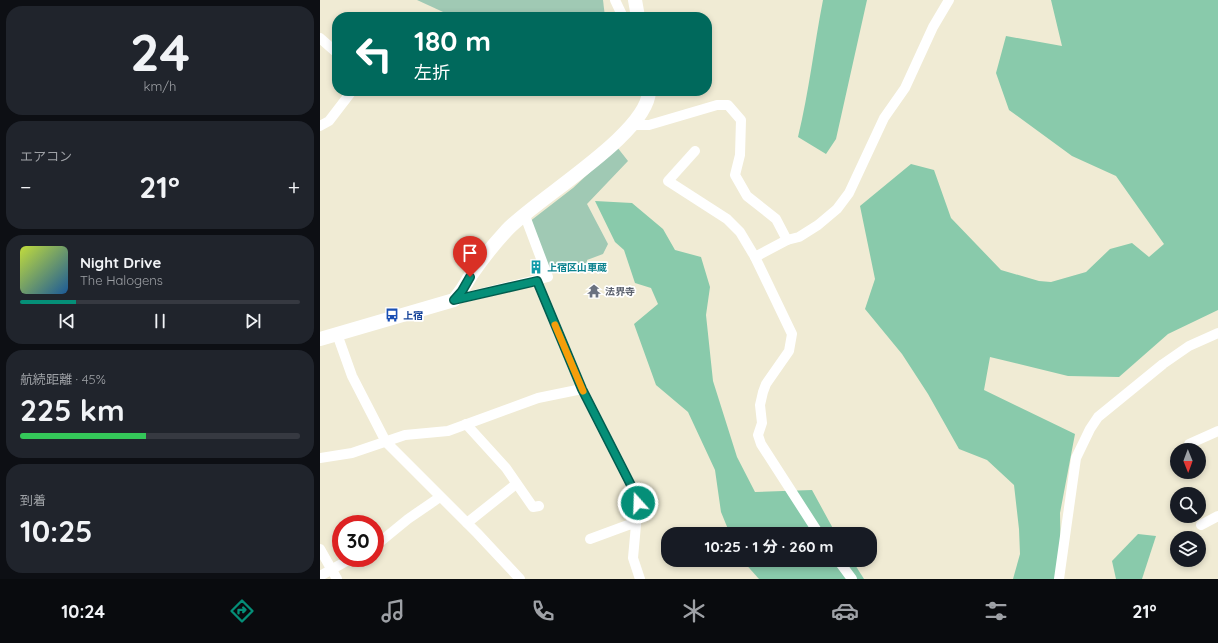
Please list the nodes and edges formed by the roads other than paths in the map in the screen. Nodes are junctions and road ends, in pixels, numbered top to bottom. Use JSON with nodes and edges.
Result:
{"nodes":[{"id":1,"x":615,"y":0,"type":"edge"},
{"id":2,"x":635,"y":0,"type":"edge"},
{"id":3,"x":949,"y":0,"type":"edge"},
{"id":4,"x":620,"y":12,"type":"edge"},
{"id":5,"x":637,"y":12,"type":"edge"},
{"id":6,"x":320,"y":38,"type":"edge"},
{"id":7,"x":332,"y":49,"type":"edge"},
{"id":8,"x":348,"y":96,"type":"edge"},
{"id":9,"x":648,"y":96,"type":"edge"},
{"id":10,"x":632,"y":125,"type":"junction"},
{"id":11,"x":320,"y":126,"type":"edge"},
{"id":12,"x":695,"y":151,"type":"dead end"},
{"id":13,"x":525,"y":216,"type":"junction"},
{"id":14,"x":787,"y":240,"type":"junction"},
{"id":15,"x":755,"y":257,"type":"junction"},
{"id":16,"x":537,"y":281,"type":"junction"},
{"id":17,"x":454,"y":300,"type":"junction"},
{"id":18,"x":337,"y":334,"type":"junction"},
{"id":19,"x":1218,"y":334,"type":"edge"},
{"id":20,"x":320,"y":338,"type":"edge"},
{"id":21,"x":582,"y":389,"type":"junction"},
{"id":22,"x":466,"y":424,"type":"junction"},
{"id":23,"x":1218,"y":431,"type":"edge"},
{"id":24,"x":386,"y":442,"type":"junction"},
{"id":25,"x":1190,"y":443,"type":"edge"},
{"id":26,"x":320,"y":458,"type":"edge"},
{"id":27,"x":516,"y":484,"type":"junction"},
{"id":28,"x":440,"y":496,"type":"junction"},
{"id":29,"x":539,"y":506,"type":"dead end"},
{"id":30,"x":1218,"y":516,"type":"edge"},
{"id":31,"x":467,"y":523,"type":"junction"},
{"id":32,"x":636,"y":524,"type":"junction"},
{"id":33,"x":1200,"y":525,"type":"dead end"},
{"id":34,"x":814,"y":527,"type":"edge"},
{"id":35,"x":384,"y":539,"type":"edge"},
{"id":36,"x":590,"y":539,"type":"dead end"},
{"id":37,"x":320,"y":549,"type":"edge"},
{"id":38,"x":335,"y":567,"type":"edge"},
{"id":39,"x":843,"y":567,"type":"edge"},
{"id":40,"x":331,"y":569,"type":"junction"},
{"id":41,"x":320,"y":576,"type":"edge"},
{"id":42,"x":337,"y":579,"type":"edge"},
{"id":43,"x":520,"y":579,"type":"edge"},
{"id":44,"x":640,"y":579,"type":"edge"},
{"id":45,"x":852,"y":579,"type":"edge"},
{"id":46,"x":1060,"y":579,"type":"edge"}],
"edges":[{"from":1,"to":4,"type":"street"},
{"from":2,"to":5,"type":"street"},
{"from":3,"to":14,"type":"street"},
{"from":6,"to":7,"type":"street"},
{"from":8,"to":11,"type":"street"},
{"from":9,"to":10,"type":"street"},
{"from":10,"to":13,"type":"street"},
{"from":10,"to":14,"type":"street"},
{"from":12,"to":15,"type":"street"},
{"from":13,"to":16,"type":"street"},
{"from":13,"to":17,"type":"street"},
{"from":14,"to":15,"type":"street"},
{"from":15,"to":34,"type":"street"},
{"from":16,"to":17,"type":"street"},
{"from":16,"to":21,"type":"street"},
{"from":17,"to":18,"type":"street"},
{"from":18,"to":20,"type":"street"},
{"from":18,"to":24,"type":"street"},
{"from":19,"to":46,"type":"street"},
{"from":21,"to":22,"type":"street"},
{"from":21,"to":32,"type":"street"},
{"from":22,"to":24,"type":"street"},
{"from":22,"to":27,"type":"street"},
{"from":23,"to":25,"type":"street"},
{"from":24,"to":26,"type":"street"},
{"from":24,"to":28,"type":"street"},
{"from":27,"to":29,"type":"street"},
{"from":27,"to":31,"type":"street"},
{"from":28,"to":31,"type":"street"},
{"from":28,"to":35,"type":"street"},
{"from":30,"to":33,"type":"street"},
{"from":31,"to":43,"type":"street"},
{"from":32,"to":36,"type":"street"},
{"from":32,"to":44,"type":"street"},
{"from":37,"to":40,"type":"street"},
{"from":38,"to":40,"type":"street"},
{"from":39,"to":45,"type":"street"},
{"from":40,"to":41,"type":"street"},
{"from":40,"to":42,"type":"street"}]}
